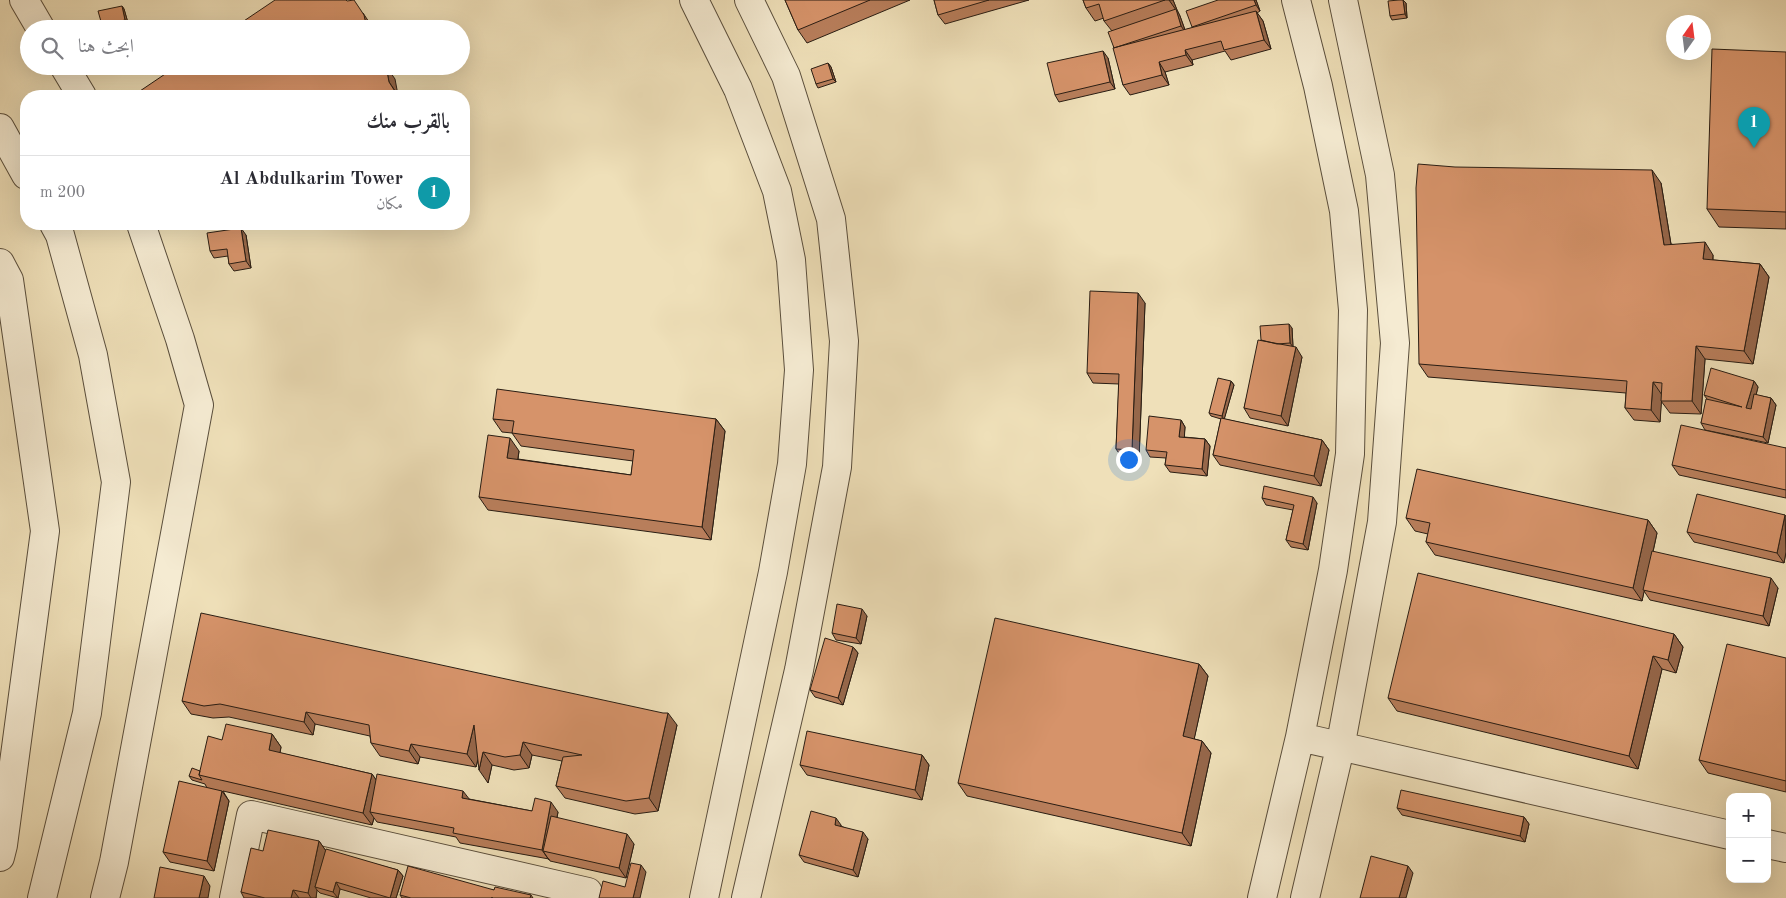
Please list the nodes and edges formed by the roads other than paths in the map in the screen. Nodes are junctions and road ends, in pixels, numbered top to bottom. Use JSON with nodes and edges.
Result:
{"nodes":[{"id":1,"x":24,"y":0,"type":"edge"},
{"id":2,"x":694,"y":0,"type":"edge"},
{"id":3,"x":749,"y":0,"type":"edge"},
{"id":4,"x":1296,"y":0,"type":"edge"},
{"id":5,"x":1343,"y":0,"type":"edge"},
{"id":6,"x":36,"y":20,"type":"edge"},
{"id":7,"x":69,"y":75,"type":"edge"},
{"id":8,"x":78,"y":90,"type":"edge"},
{"id":9,"x":0,"y":128,"type":"edge"},
{"id":10,"x":20,"y":164,"type":"edge"},
{"id":11,"x":57,"y":230,"type":"edge"},
{"id":12,"x":142,"y":230,"type":"edge"},
{"id":13,"x":0,"y":264,"type":"edge"},
{"id":14,"x":1300,"y":737,"type":"junction"},
{"id":15,"x":1340,"y":748,"type":"junction"},
{"id":16,"x":1726,"y":834,"type":"edge"},
{"id":17,"x":1771,"y":845,"type":"edge"},
{"id":18,"x":1786,"y":848,"type":"edge"},
{"id":19,"x":0,"y":856,"type":"edge"},
{"id":20,"x":42,"y":898,"type":"edge"},
{"id":21,"x":105,"y":898,"type":"edge"},
{"id":22,"x":234,"y":898,"type":"edge"},
{"id":23,"x":587,"y":898,"type":"edge"},
{"id":24,"x":704,"y":898,"type":"edge"},
{"id":25,"x":746,"y":898,"type":"edge"},
{"id":26,"x":1262,"y":898,"type":"edge"},
{"id":27,"x":1305,"y":898,"type":"edge"}],
"edges":[{"from":1,"to":6,"type":"street"},
{"from":2,"to":24,"type":"street"},
{"from":3,"to":25,"type":"street"},
{"from":4,"to":14,"type":"street"},
{"from":5,"to":15,"type":"street"},
{"from":7,"to":8,"type":"street"},
{"from":9,"to":10,"type":"street"},
{"from":11,"to":20,"type":"street"},
{"from":12,"to":21,"type":"street"},
{"from":13,"to":19,"type":"street"},
{"from":14,"to":15,"type":"street"},
{"from":14,"to":26,"type":"street"},
{"from":15,"to":16,"type":"street"},
{"from":15,"to":27,"type":"street"},
{"from":17,"to":18,"type":"street"},
{"from":22,"to":23,"type":"street"}]}
